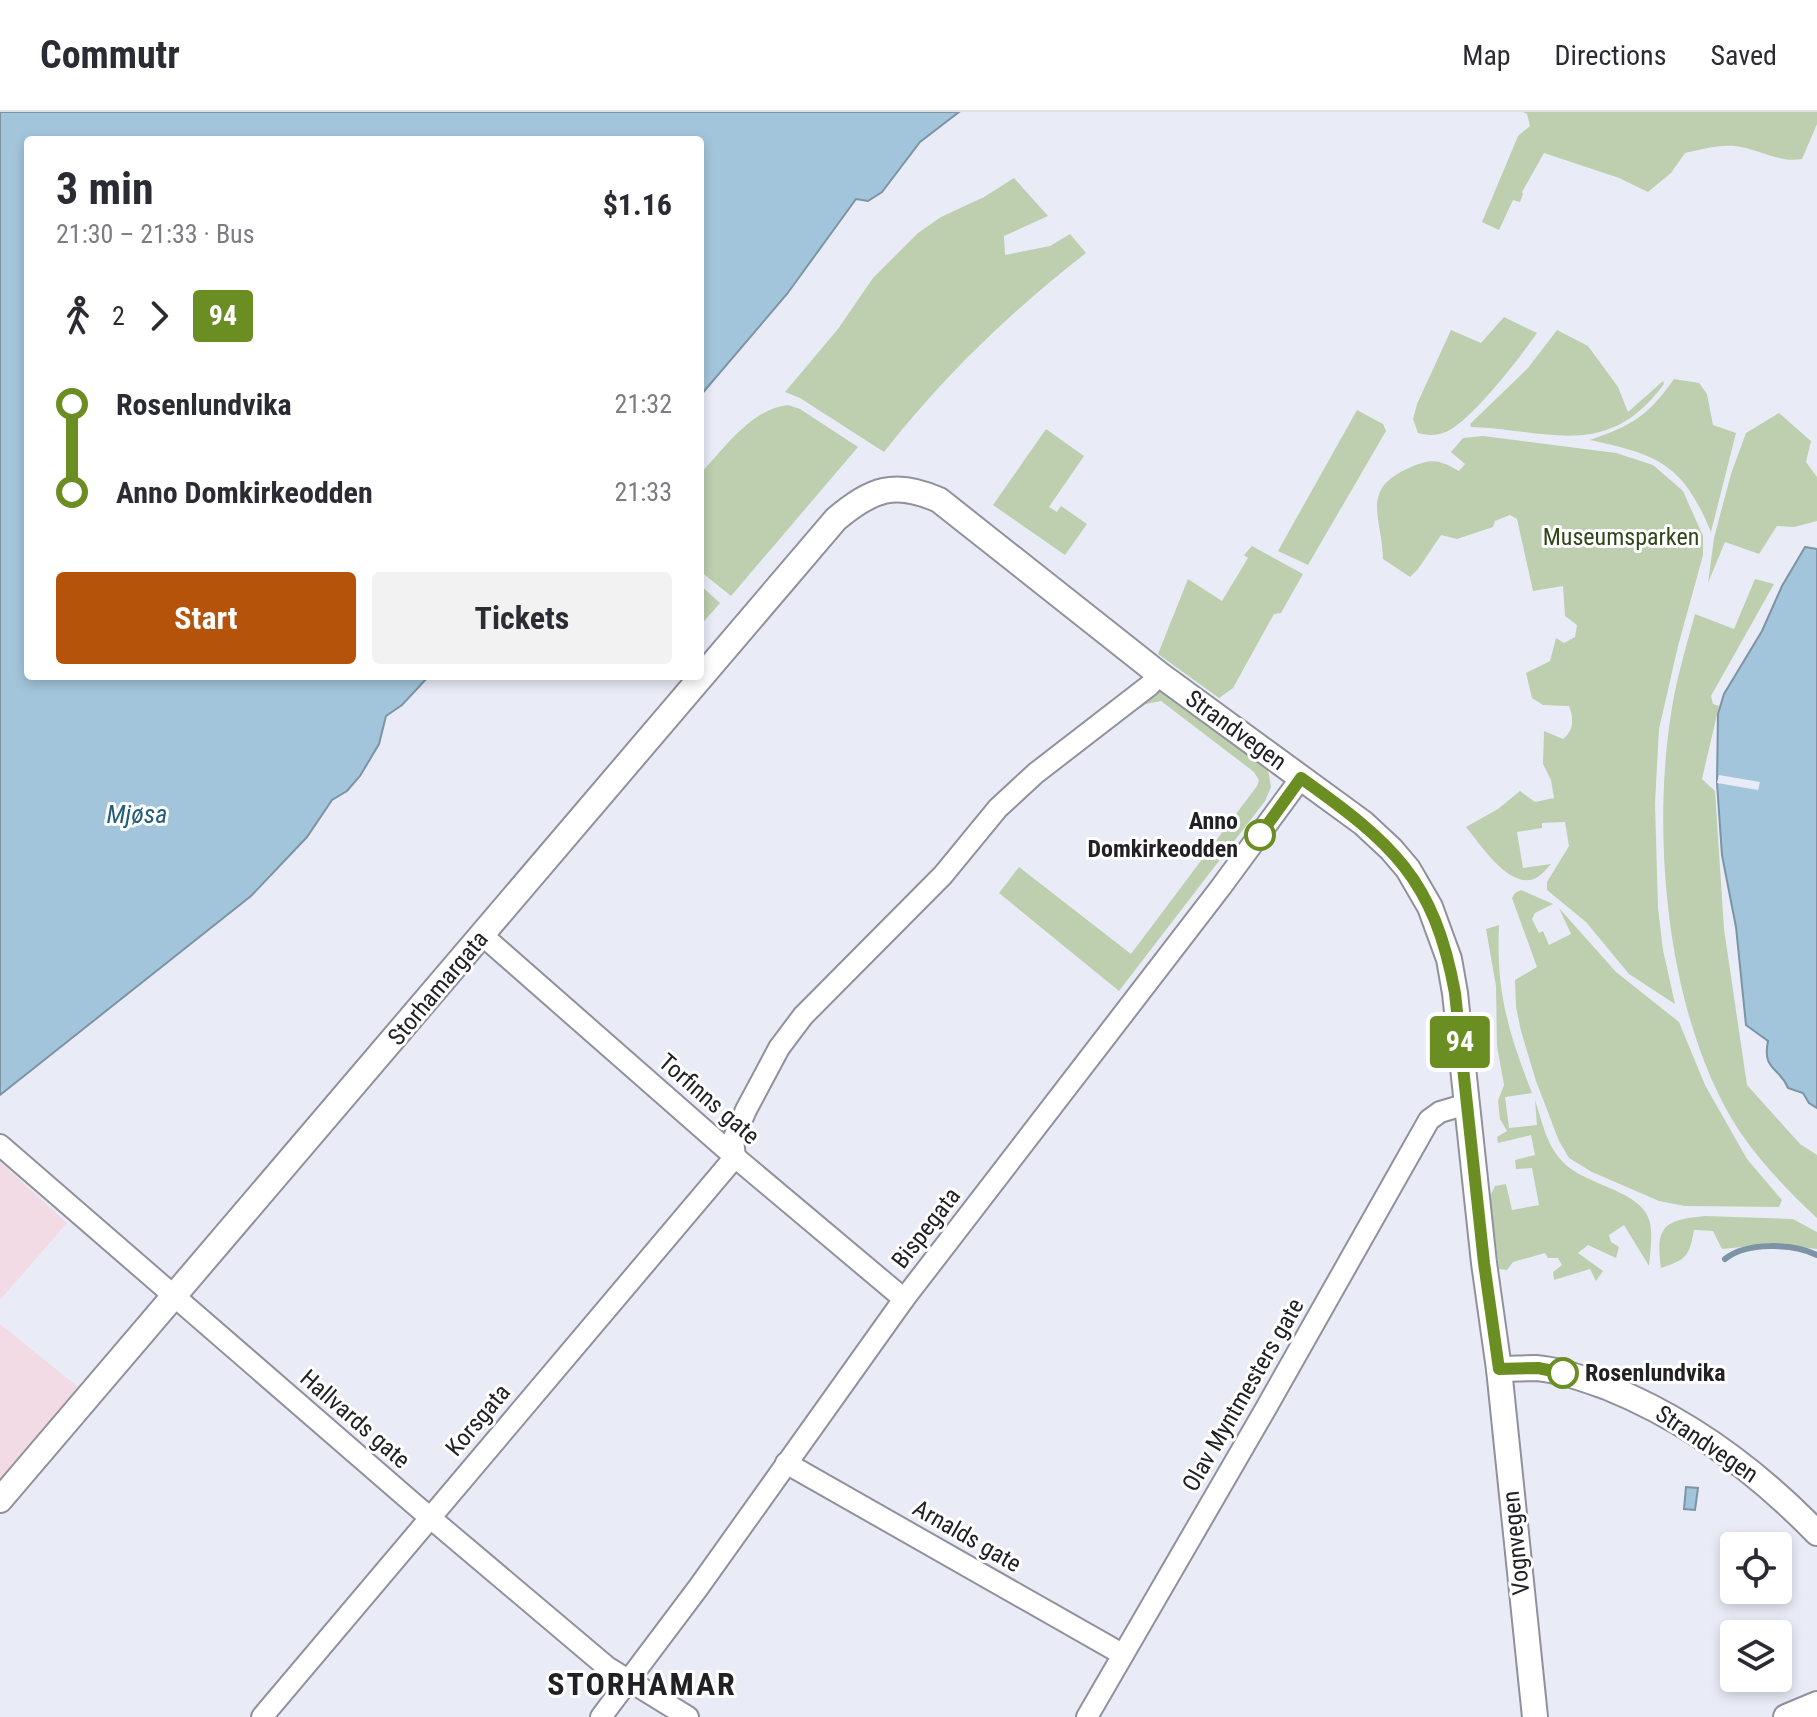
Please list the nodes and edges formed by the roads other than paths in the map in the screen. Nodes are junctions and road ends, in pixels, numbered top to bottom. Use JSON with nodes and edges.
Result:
{"nodes":[{"id":1,"x":886,"y":488,"type":"joint"},
{"id":2,"x":704,"y":674,"type":"edge"},
{"id":3,"x":1159,"y":674,"type":"junction"},
{"id":4,"x":699,"y":680,"type":"edge"},
{"id":5,"x":1301,"y":778,"type":"junction"},
{"id":6,"x":482,"y":935,"type":"junction"},
{"id":7,"x":1459,"y":1106,"type":"junction"},
{"id":8,"x":0,"y":1145,"type":"edge"},
{"id":9,"x":735,"y":1157,"type":"junction"},
{"id":10,"x":173,"y":1297,"type":"junction"},
{"id":11,"x":904,"y":1299,"type":"junction"},
{"id":12,"x":1499,"y":1369,"type":"junction"},
{"id":13,"x":786,"y":1463,"type":"junction"},
{"id":14,"x":0,"y":1500,"type":"edge"},
{"id":15,"x":431,"y":1516,"type":"junction"},
{"id":16,"x":1817,"y":1533,"type":"edge"},
{"id":17,"x":1122,"y":1654,"type":"junction"},
{"id":18,"x":628,"y":1682,"type":"junction"},
{"id":19,"x":1817,"y":1704,"type":"edge"},
{"id":20,"x":262,"y":1717,"type":"edge"},
{"id":21,"x":601,"y":1717,"type":"edge"},
{"id":22,"x":688,"y":1717,"type":"edge"},
{"id":23,"x":1087,"y":1717,"type":"edge"},
{"id":24,"x":1535,"y":1717,"type":"edge"},
{"id":25,"x":1786,"y":1717,"type":"edge"}],
"edges":[{"from":1,"to":2,"type":"main road","name":"Storhamargata"},
{"from":1,"to":3,"type":"main road","name":"Strandvegen"},
{"from":3,"to":5,"type":"main road","name":"Strandvegen"},
{"from":3,"to":9,"type":"street"},
{"from":4,"to":6,"type":"main road","name":"Storhamargata"},
{"from":5,"to":7,"type":"main road","name":"Strandvegen"},
{"from":5,"to":11,"type":"street","name":"Bispegata"},
{"from":6,"to":9,"type":"street","name":"Torfinns gate"},
{"from":6,"to":10,"type":"main road","name":"Storhamargata"},
{"from":7,"to":12,"type":"main road","name":"Strandvegen"},
{"from":7,"to":17,"type":"street","name":"Olav Myntmesters gate"},
{"from":8,"to":10,"type":"street","name":"Hallvards gate"},
{"from":9,"to":11,"type":"street","name":"Torfinns gate"},
{"from":9,"to":15,"type":"street","name":"Korsgata"},
{"from":10,"to":14,"type":"main road","name":"Storhamargata"},
{"from":10,"to":15,"type":"street","name":"Hallvards gate"},
{"from":11,"to":13,"type":"street","name":"Bispegata"},
{"from":12,"to":16,"type":"main road","name":"Strandvegen"},
{"from":12,"to":24,"type":"main road","name":"Vognvegen"},
{"from":13,"to":17,"type":"street","name":"Arnalds gate"},
{"from":13,"to":18,"type":"street","name":"Bispegata"},
{"from":15,"to":18,"type":"street","name":"Hallvards gate"},
{"from":15,"to":20,"type":"street","name":"Korsgata"},
{"from":17,"to":23,"type":"street","name":"Olav Myntmesters gate"},
{"from":18,"to":21,"type":"street","name":"Bispegata"},
{"from":18,"to":22,"type":"street","name":"Hallvards gate"},
{"from":19,"to":25,"type":"main road"}]}
